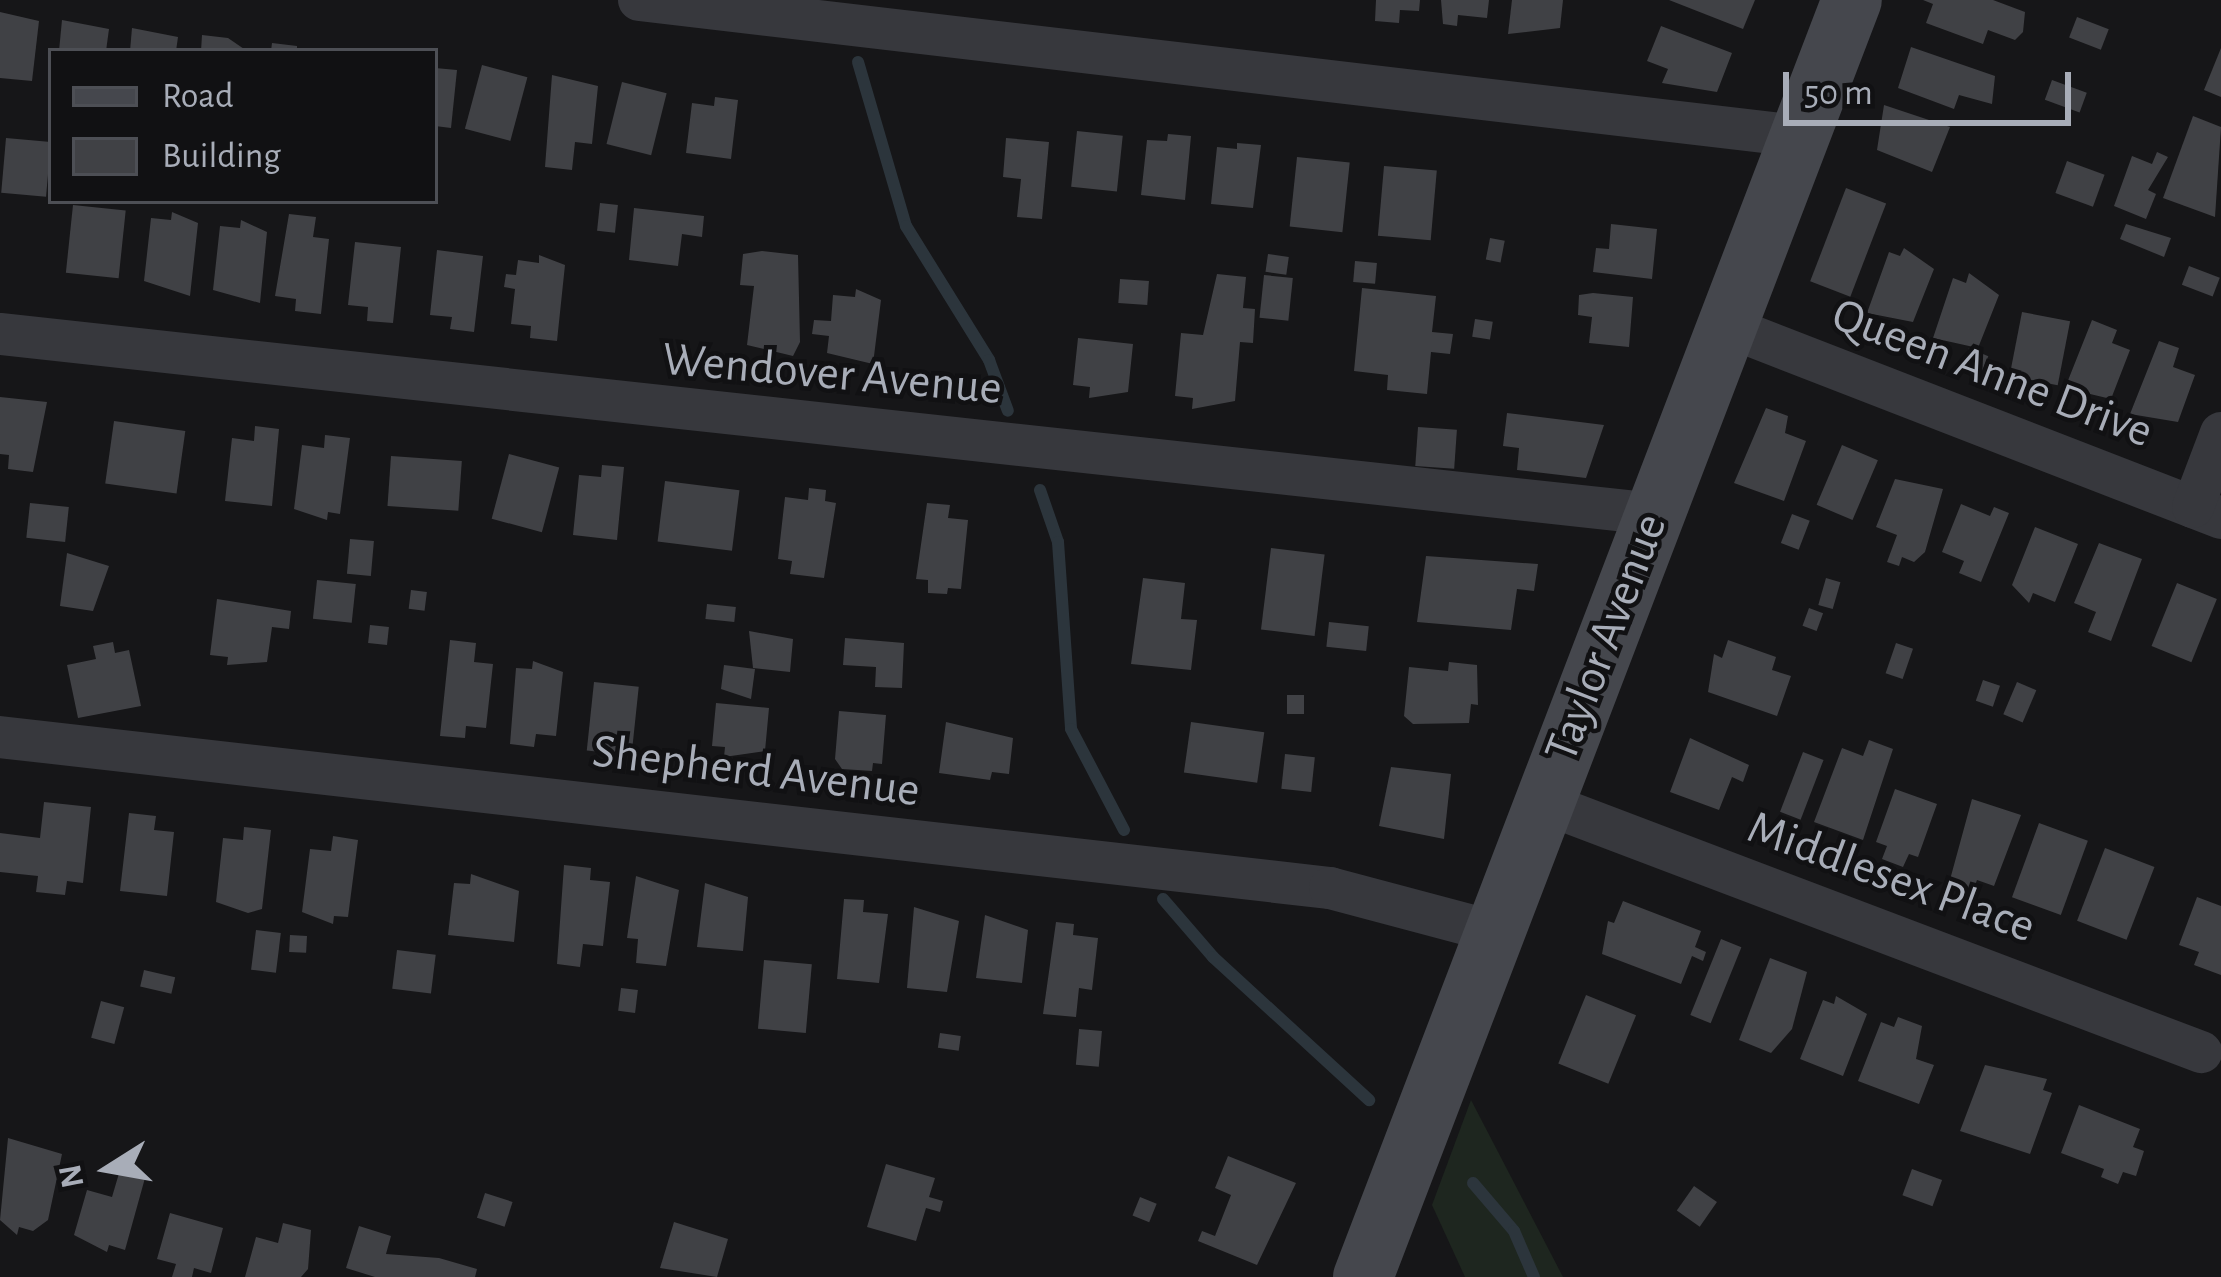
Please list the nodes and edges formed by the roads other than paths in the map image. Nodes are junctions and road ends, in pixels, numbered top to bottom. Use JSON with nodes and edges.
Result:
{"nodes":[{"id":1,"x":639,"y":0,"type":"edge"},
{"id":2,"x":1852,"y":0,"type":"edge"},
{"id":3,"x":1799,"y":136,"type":"junction"},
{"id":4,"x":1726,"y":326,"type":"junction"},
{"id":5,"x":0,"y":334,"type":"edge"},
{"id":6,"x":2221,"y":433,"type":"edge"},
{"id":7,"x":2207,"y":512,"type":"edge"},
{"id":8,"x":1654,"y":514,"type":"junction"},
{"id":9,"x":0,"y":736,"type":"edge"},
{"id":10,"x":1544,"y":803,"type":"junction"},
{"id":11,"x":1495,"y":932,"type":"junction"},
{"id":12,"x":2201,"y":1052,"type":"dead end"},
{"id":13,"x":1364,"y":1277,"type":"edge"}],
"edges":[{"from":1,"to":3,"type":"street"},
{"from":2,"to":3,"type":"main road","name":"Taylor Avenue"},
{"from":3,"to":4,"type":"main road","name":"Taylor Avenue"},
{"from":4,"to":7,"type":"street","name":"Queen Anne Drive"},
{"from":4,"to":8,"type":"main road","name":"Taylor Avenue"},
{"from":5,"to":8,"type":"street","name":"Wendover Avenue"},
{"from":6,"to":7,"type":"street"},
{"from":8,"to":10,"type":"main road","name":"Taylor Avenue"},
{"from":9,"to":11,"type":"street","name":"Shepherd Avenue"},
{"from":10,"to":11,"type":"main road","name":"Taylor Avenue"},
{"from":10,"to":12,"type":"street","name":"Middlesex Place"},
{"from":11,"to":13,"type":"main road","name":"Taylor Avenue"}]}
